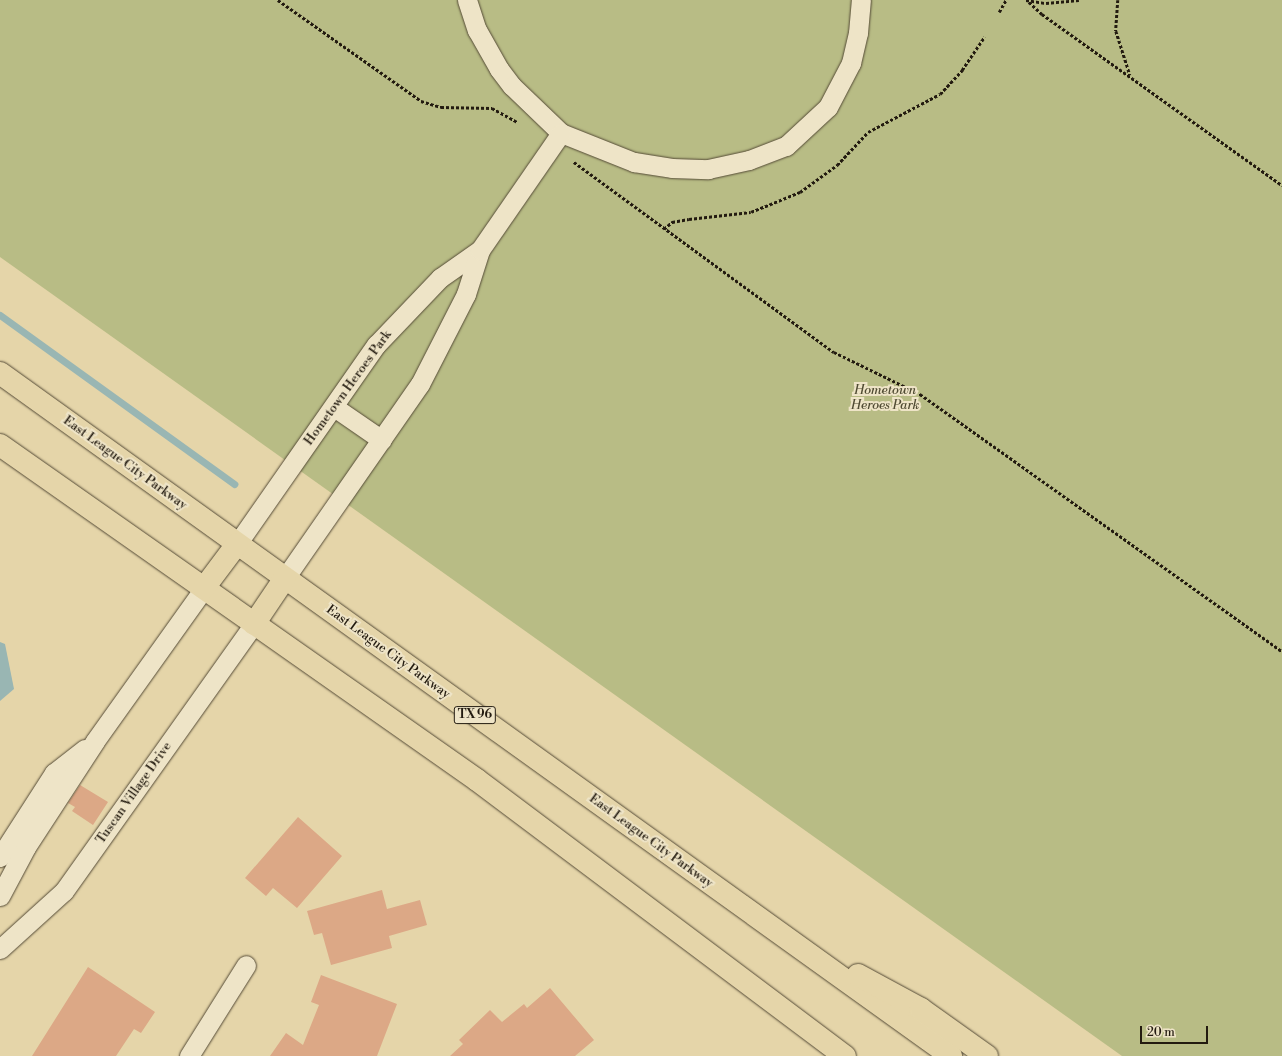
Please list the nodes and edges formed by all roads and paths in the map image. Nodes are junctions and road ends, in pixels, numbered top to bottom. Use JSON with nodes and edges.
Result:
{"nodes":[{"id":1,"x":278,"y":0,"type":"edge"},
{"id":2,"x":467,"y":0,"type":"edge"},
{"id":3,"x":861,"y":0,"type":"edge"},
{"id":4,"x":1006,"y":0,"type":"edge"},
{"id":5,"x":1079,"y":0,"type":"edge"},
{"id":6,"x":1118,"y":0,"type":"edge"},
{"id":7,"x":1028,"y":1,"type":"edge"},
{"id":8,"x":999,"y":12,"type":"dead end"},
{"id":9,"x":984,"y":37,"type":"dead end"},
{"id":10,"x":1130,"y":76,"type":"junction"},
{"id":11,"x":523,"y":126,"type":"dead end"},
{"id":12,"x":561,"y":133,"type":"junction"},
{"id":13,"x":569,"y":158,"type":"dead end"},
{"id":14,"x":1282,"y":185,"type":"edge"},
{"id":15,"x":664,"y":229,"type":"junction"},
{"id":16,"x":480,"y":250,"type":"junction"},
{"id":17,"x":0,"y":373,"type":"edge"},
{"id":18,"x":334,"y":407,"type":"junction"},
{"id":19,"x":382,"y":440,"type":"junction"},
{"id":20,"x":0,"y":445,"type":"edge"},
{"id":21,"x":237,"y":544,"type":"junction"},
{"id":22,"x":285,"y":578,"type":"junction"},
{"id":23,"x":204,"y":588,"type":"junction"},
{"id":24,"x":254,"y":624,"type":"junction"},
{"id":25,"x":1282,"y":651,"type":"edge"},
{"id":26,"x":95,"y":741,"type":"junction"},
{"id":27,"x":0,"y":857,"type":"edge"},
{"id":28,"x":0,"y":896,"type":"edge"},
{"id":29,"x":778,"y":932,"type":"junction"},
{"id":30,"x":0,"y":949,"type":"edge"},
{"id":31,"x":246,"y":965,"type":"dead end"},
{"id":32,"x":189,"y":1056,"type":"edge"},
{"id":33,"x":845,"y":1056,"type":"edge"},
{"id":34,"x":951,"y":1056,"type":"edge"},
{"id":35,"x":987,"y":1056,"type":"edge"}],
"edges":[{"from":1,"to":11,"type":"path"},
{"from":2,"to":12,"type":"street"},
{"from":3,"to":12,"type":"street"},
{"from":4,"to":8,"type":"path"},
{"from":5,"to":7,"type":"path"},
{"from":6,"to":10,"type":"path"},
{"from":7,"to":10,"type":"path"},
{"from":9,"to":15,"type":"path"},
{"from":10,"to":14,"type":"path"},
{"from":12,"to":16,"type":"street"},
{"from":13,"to":15,"type":"path"},
{"from":15,"to":25,"type":"path"},
{"from":16,"to":18,"type":"street","name":"Hometown Heroes Park"},
{"from":16,"to":19,"type":"street"},
{"from":17,"to":21,"type":"main road","name":"East League City Parkway","number":"TX 96"},
{"from":18,"to":19,"type":"street"},
{"from":18,"to":21,"type":"street","name":"Hometown Heroes Park"},
{"from":19,"to":22,"type":"street"},
{"from":20,"to":23,"type":"main road"},
{"from":21,"to":22,"type":"main road","name":"East League City Parkway","number":"TX 96"},
{"from":21,"to":23,"type":"main road"},
{"from":22,"to":24,"type":"main road"},
{"from":22,"to":29,"type":"main road","name":"East League City Parkway","number":"TX 96"},
{"from":23,"to":24,"type":"main road"},
{"from":23,"to":26,"type":"street"},
{"from":24,"to":30,"type":"street","name":"Tuscan Village Drive"},
{"from":24,"to":33,"type":"main road"},
{"from":26,"to":27,"type":"street"},
{"from":26,"to":28,"type":"street"},
{"from":29,"to":34,"type":"main road","name":"East League City Parkway","number":"TX 96"},
{"from":29,"to":35,"type":"main road"},
{"from":31,"to":32,"type":"street"}]}
